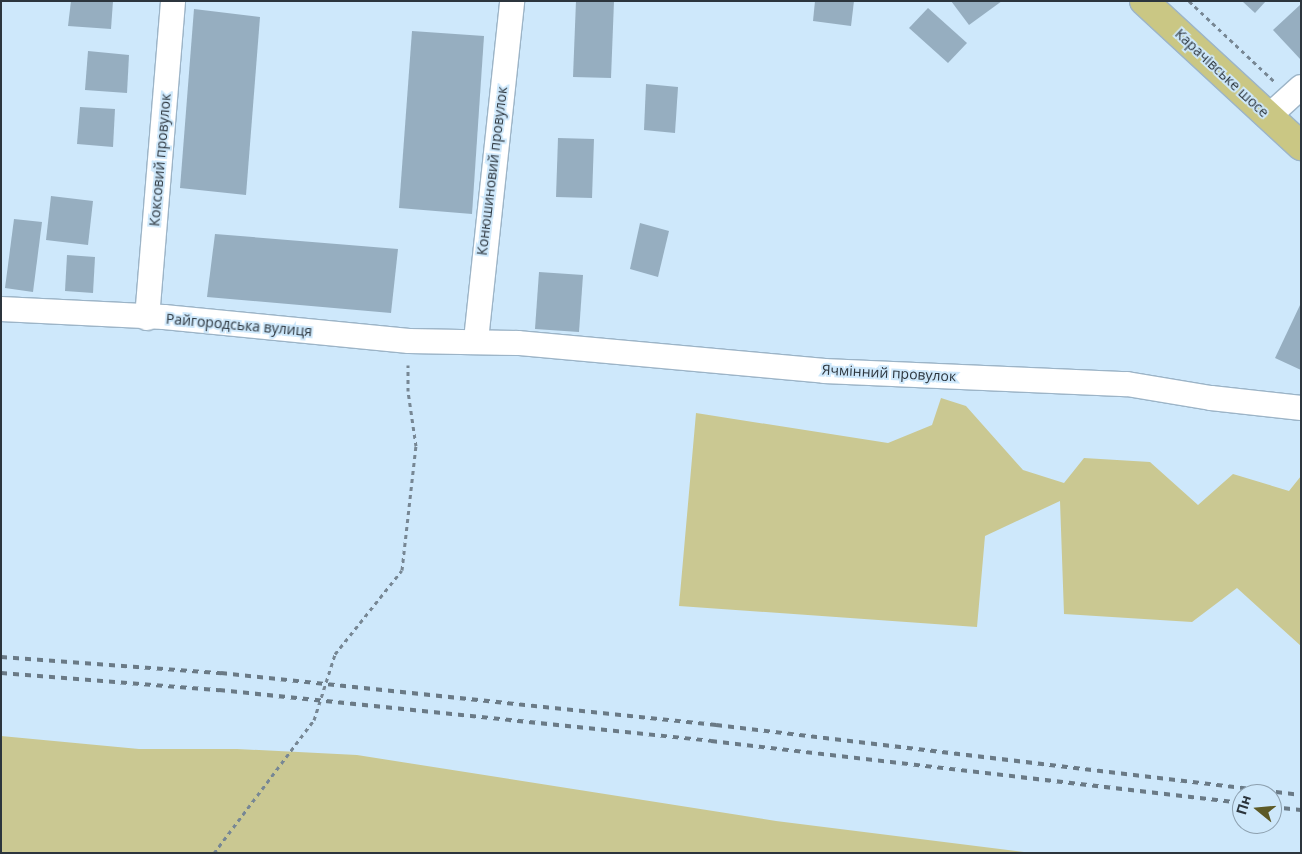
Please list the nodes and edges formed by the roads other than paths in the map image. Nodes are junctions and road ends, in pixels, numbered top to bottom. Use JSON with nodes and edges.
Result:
{"nodes":[{"id":1,"x":174,"y":1,"type":"edge"},
{"id":2,"x":512,"y":1,"type":"edge"},
{"id":3,"x":1144,"y":1,"type":"edge"},
{"id":4,"x":1296,"y":91,"type":"edge"},
{"id":5,"x":1269,"y":116,"type":"junction"},
{"id":6,"x":1301,"y":146,"type":"edge"},
{"id":7,"x":1,"y":308,"type":"edge"},
{"id":8,"x":147,"y":318,"type":"junction"},
{"id":9,"x":476,"y":340,"type":"junction"},
{"id":10,"x":1301,"y":408,"type":"edge"}],
"edges":[{"from":1,"to":8,"type":"street","name":"Коксовий провулок"},
{"from":2,"to":9,"type":"street","name":"Конюшиновий провулок"},
{"from":3,"to":5,"type":"main road","name":"Карачівське шосе"},
{"from":4,"to":5,"type":"street"},
{"from":5,"to":6,"type":"main road","name":"Карачівське шосе"},
{"from":7,"to":8,"type":"street","name":"Райгородська вулиця"},
{"from":8,"to":9,"type":"street","name":"Райгородська вулиця"},
{"from":9,"to":10,"type":"street","name":"Ячмінний провулок"}]}
